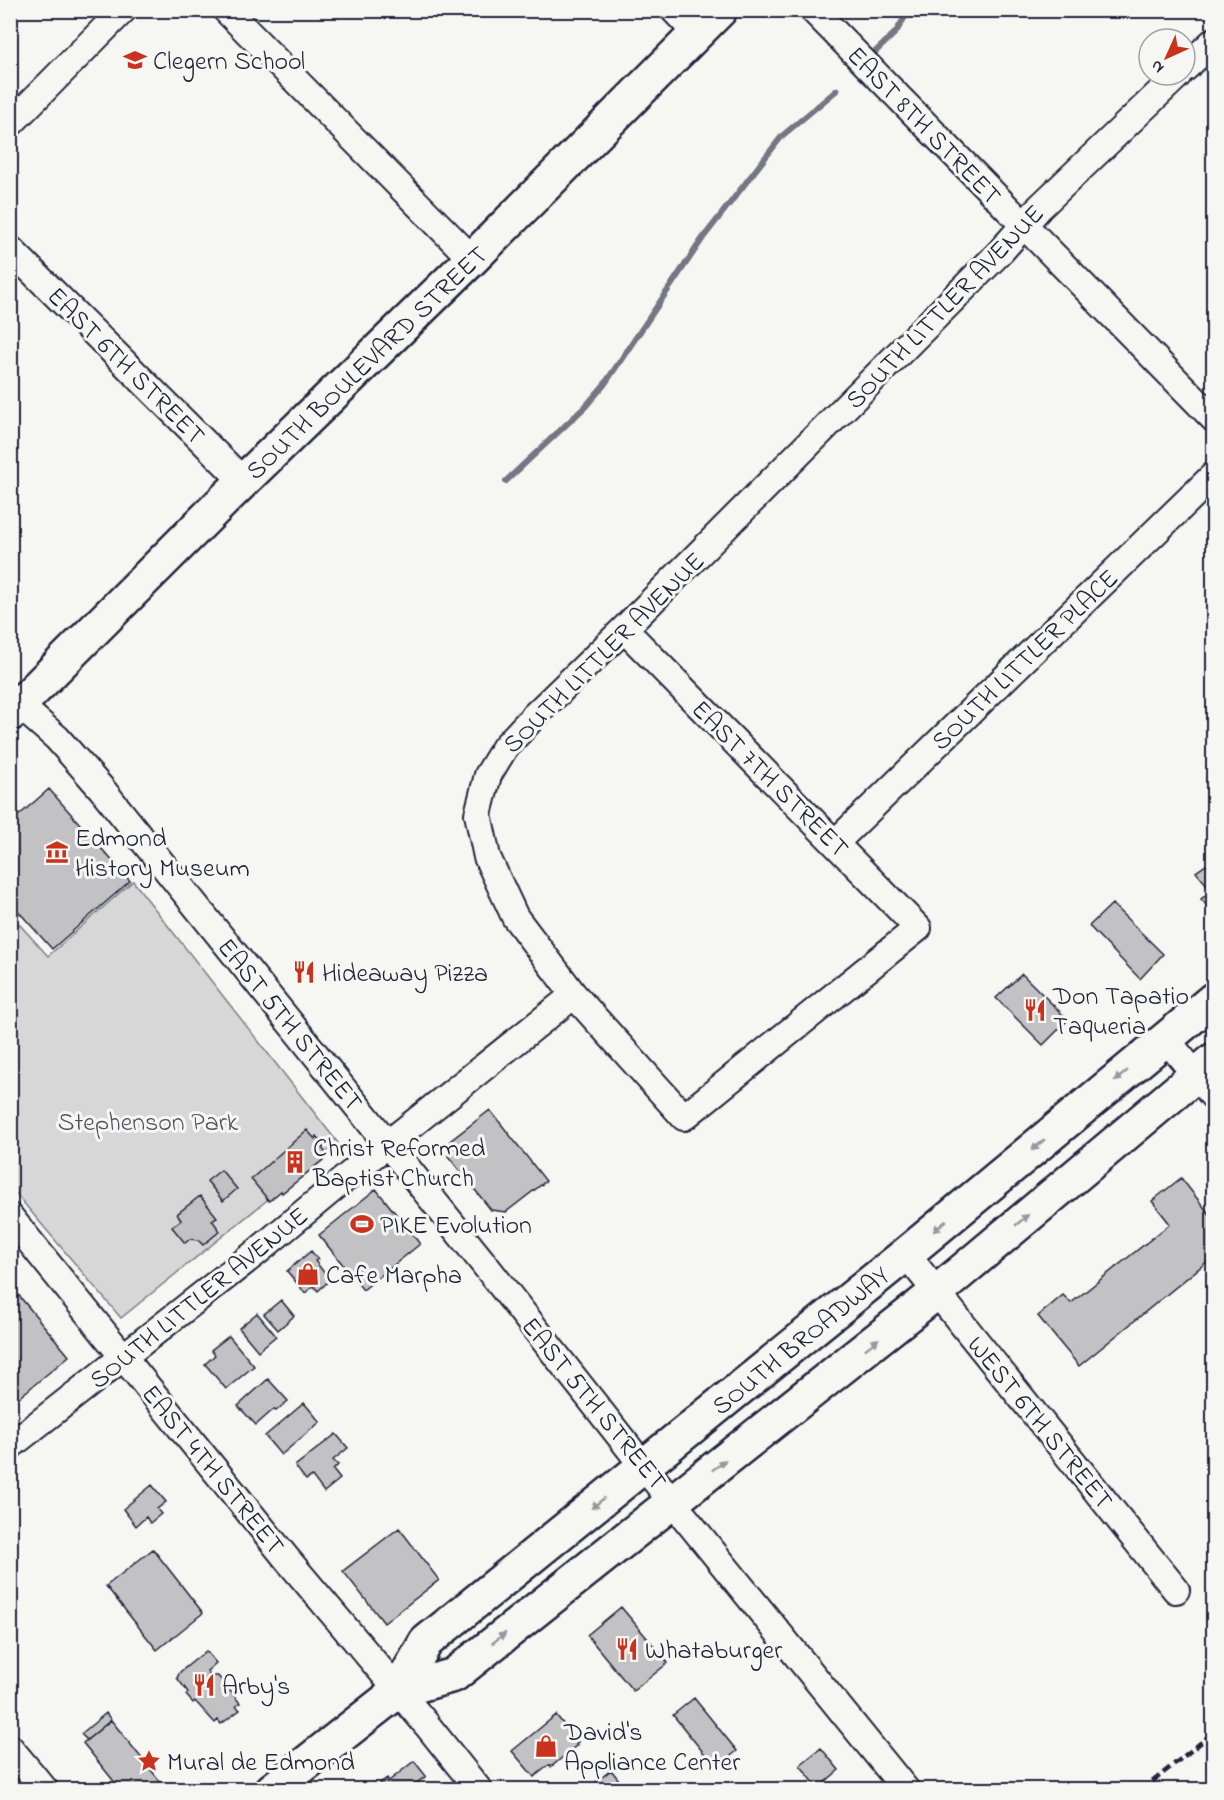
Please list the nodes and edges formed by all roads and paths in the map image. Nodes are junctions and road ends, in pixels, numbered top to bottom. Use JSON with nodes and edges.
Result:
{"nodes":[{"id":1,"x":123,"y":10,"type":"edge"},
{"id":2,"x":226,"y":10,"type":"edge"},
{"id":3,"x":674,"y":10,"type":"edge"},
{"id":4,"x":720,"y":10,"type":"edge"},
{"id":5,"x":813,"y":10,"type":"edge"},
{"id":6,"x":697,"y":34,"type":"junction"},
{"id":7,"x":1214,"y":41,"type":"edge"},
{"id":8,"x":1197,"y":57,"type":"edge"},
{"id":9,"x":1165,"y":87,"type":"edge"},
{"id":10,"x":10,"y":124,"type":"edge"},
{"id":11,"x":1023,"y":226,"type":"junction"},
{"id":12,"x":10,"y":249,"type":"edge"},
{"id":13,"x":472,"y":259,"type":"junction"},
{"id":14,"x":1214,"y":419,"type":"edge"},
{"id":15,"x":1214,"y":475,"type":"edge"},
{"id":16,"x":244,"y":482,"type":"junction"},
{"id":17,"x":624,"y":629,"type":"junction"},
{"id":18,"x":13,"y":705,"type":"edge"},
{"id":19,"x":835,"y":843,"type":"junction"},
{"id":20,"x":574,"y":995,"type":"junction"},
{"id":21,"x":1214,"y":999,"type":"edge"},
{"id":22,"x":1166,"y":1039,"type":"junction"},
{"id":23,"x":1208,"y":1077,"type":"edge"},
{"id":24,"x":388,"y":1144,"type":"junction"},
{"id":25,"x":10,"y":1217,"type":"edge"},
{"id":26,"x":906,"y":1254,"type":"junction"},
{"id":27,"x":937,"y":1292,"type":"junction"},
{"id":28,"x":124,"y":1357,"type":"junction"},
{"id":29,"x":10,"y":1446,"type":"edge"},
{"id":30,"x":644,"y":1467,"type":"junction"},
{"id":31,"x":673,"y":1501,"type":"junction"},
{"id":32,"x":1176,"y":1590,"type":"dead end"},
{"id":33,"x":398,"y":1691,"type":"junction"},
{"id":34,"x":10,"y":1748,"type":"edge"},
{"id":35,"x":45,"y":1790,"type":"edge"},
{"id":36,"x":272,"y":1790,"type":"edge"},
{"id":37,"x":479,"y":1790,"type":"edge"},
{"id":38,"x":906,"y":1790,"type":"edge"}],
"edges":[{"from":1,"to":10,"type":"street"},
{"from":2,"to":13,"type":"street"},
{"from":3,"to":6,"type":"street"},
{"from":4,"to":6,"type":"main road","name":"SOUTH BOULEVARD STREET"},
{"from":5,"to":11,"type":"street","name":"EAST 8TH STREET"},
{"from":6,"to":13,"type":"main road","name":"SOUTH BOULEVARD STREET"},
{"from":7,"to":8,"type":"street"},
{"from":9,"to":11,"type":"street","name":"SOUTH LITTLER AVENUE"},
{"from":11,"to":14,"type":"street","name":"EAST 8TH STREET"},
{"from":11,"to":17,"type":"street","name":"SOUTH LITTLER AVENUE"},
{"from":12,"to":16,"type":"street","name":"EAST 6TH STREET"},
{"from":13,"to":16,"type":"main road","name":"SOUTH BOULEVARD STREET"},
{"from":15,"to":19,"type":"street","name":"SOUTH LITTLER PLACE"},
{"from":16,"to":18,"type":"main road","name":"SOUTH BOULEVARD STREET"},
{"from":17,"to":19,"type":"street","name":"EAST 7TH STREET"},
{"from":17,"to":20,"type":"street","name":"SOUTH LITTLER AVENUE"},
{"from":18,"to":24,"type":"street","name":"EAST 5TH STREET"},
{"from":19,"to":20,"type":"street","name":"EAST 7TH STREET"},
{"from":20,"to":24,"type":"street","name":"SOUTH LITTLER AVENUE"},
{"from":21,"to":22,"type":"main road","name":"SOUTH BROADWAY"},
{"from":22,"to":23,"type":"street"},
{"from":22,"to":26,"type":"main road","name":"SOUTH BROADWAY","one_way":true},
{"from":27,"to":23,"type":"main road","name":"SOUTH BROADWAY","one_way":true},
{"from":24,"to":28,"type":"street","name":"SOUTH LITTLER AVENUE"},
{"from":24,"to":30,"type":"street","name":"EAST 5TH STREET"},
{"from":25,"to":28,"type":"street","name":"EAST 4TH STREET"},
{"from":26,"to":27,"type":"street","name":"WEST 6TH STREET"},
{"from":26,"to":30,"type":"main road","name":"SOUTH BROADWAY"},
{"from":31,"to":27,"type":"main road","name":"SOUTH BROADWAY","one_way":true},
{"from":27,"to":32,"type":"street","name":"WEST 6TH STREET"},
{"from":28,"to":29,"type":"street","name":"SOUTH LITTLER AVENUE"},
{"from":28,"to":33,"type":"street","name":"EAST 4TH STREET"},
{"from":30,"to":31,"type":"street","name":"EAST 5TH STREET"},
{"from":30,"to":33,"type":"main road","name":"SOUTH BROADWAY","one_way":true},
{"from":33,"to":31,"type":"main road","name":"SOUTH BROADWAY","one_way":true},
{"from":31,"to":38,"type":"street","name":"EAST 5TH STREET"},
{"from":33,"to":36,"type":"main road","name":"SOUTH BROADWAY"},
{"from":33,"to":37,"type":"street","name":"EAST 4TH STREET"},
{"from":34,"to":35,"type":"street"}]}
